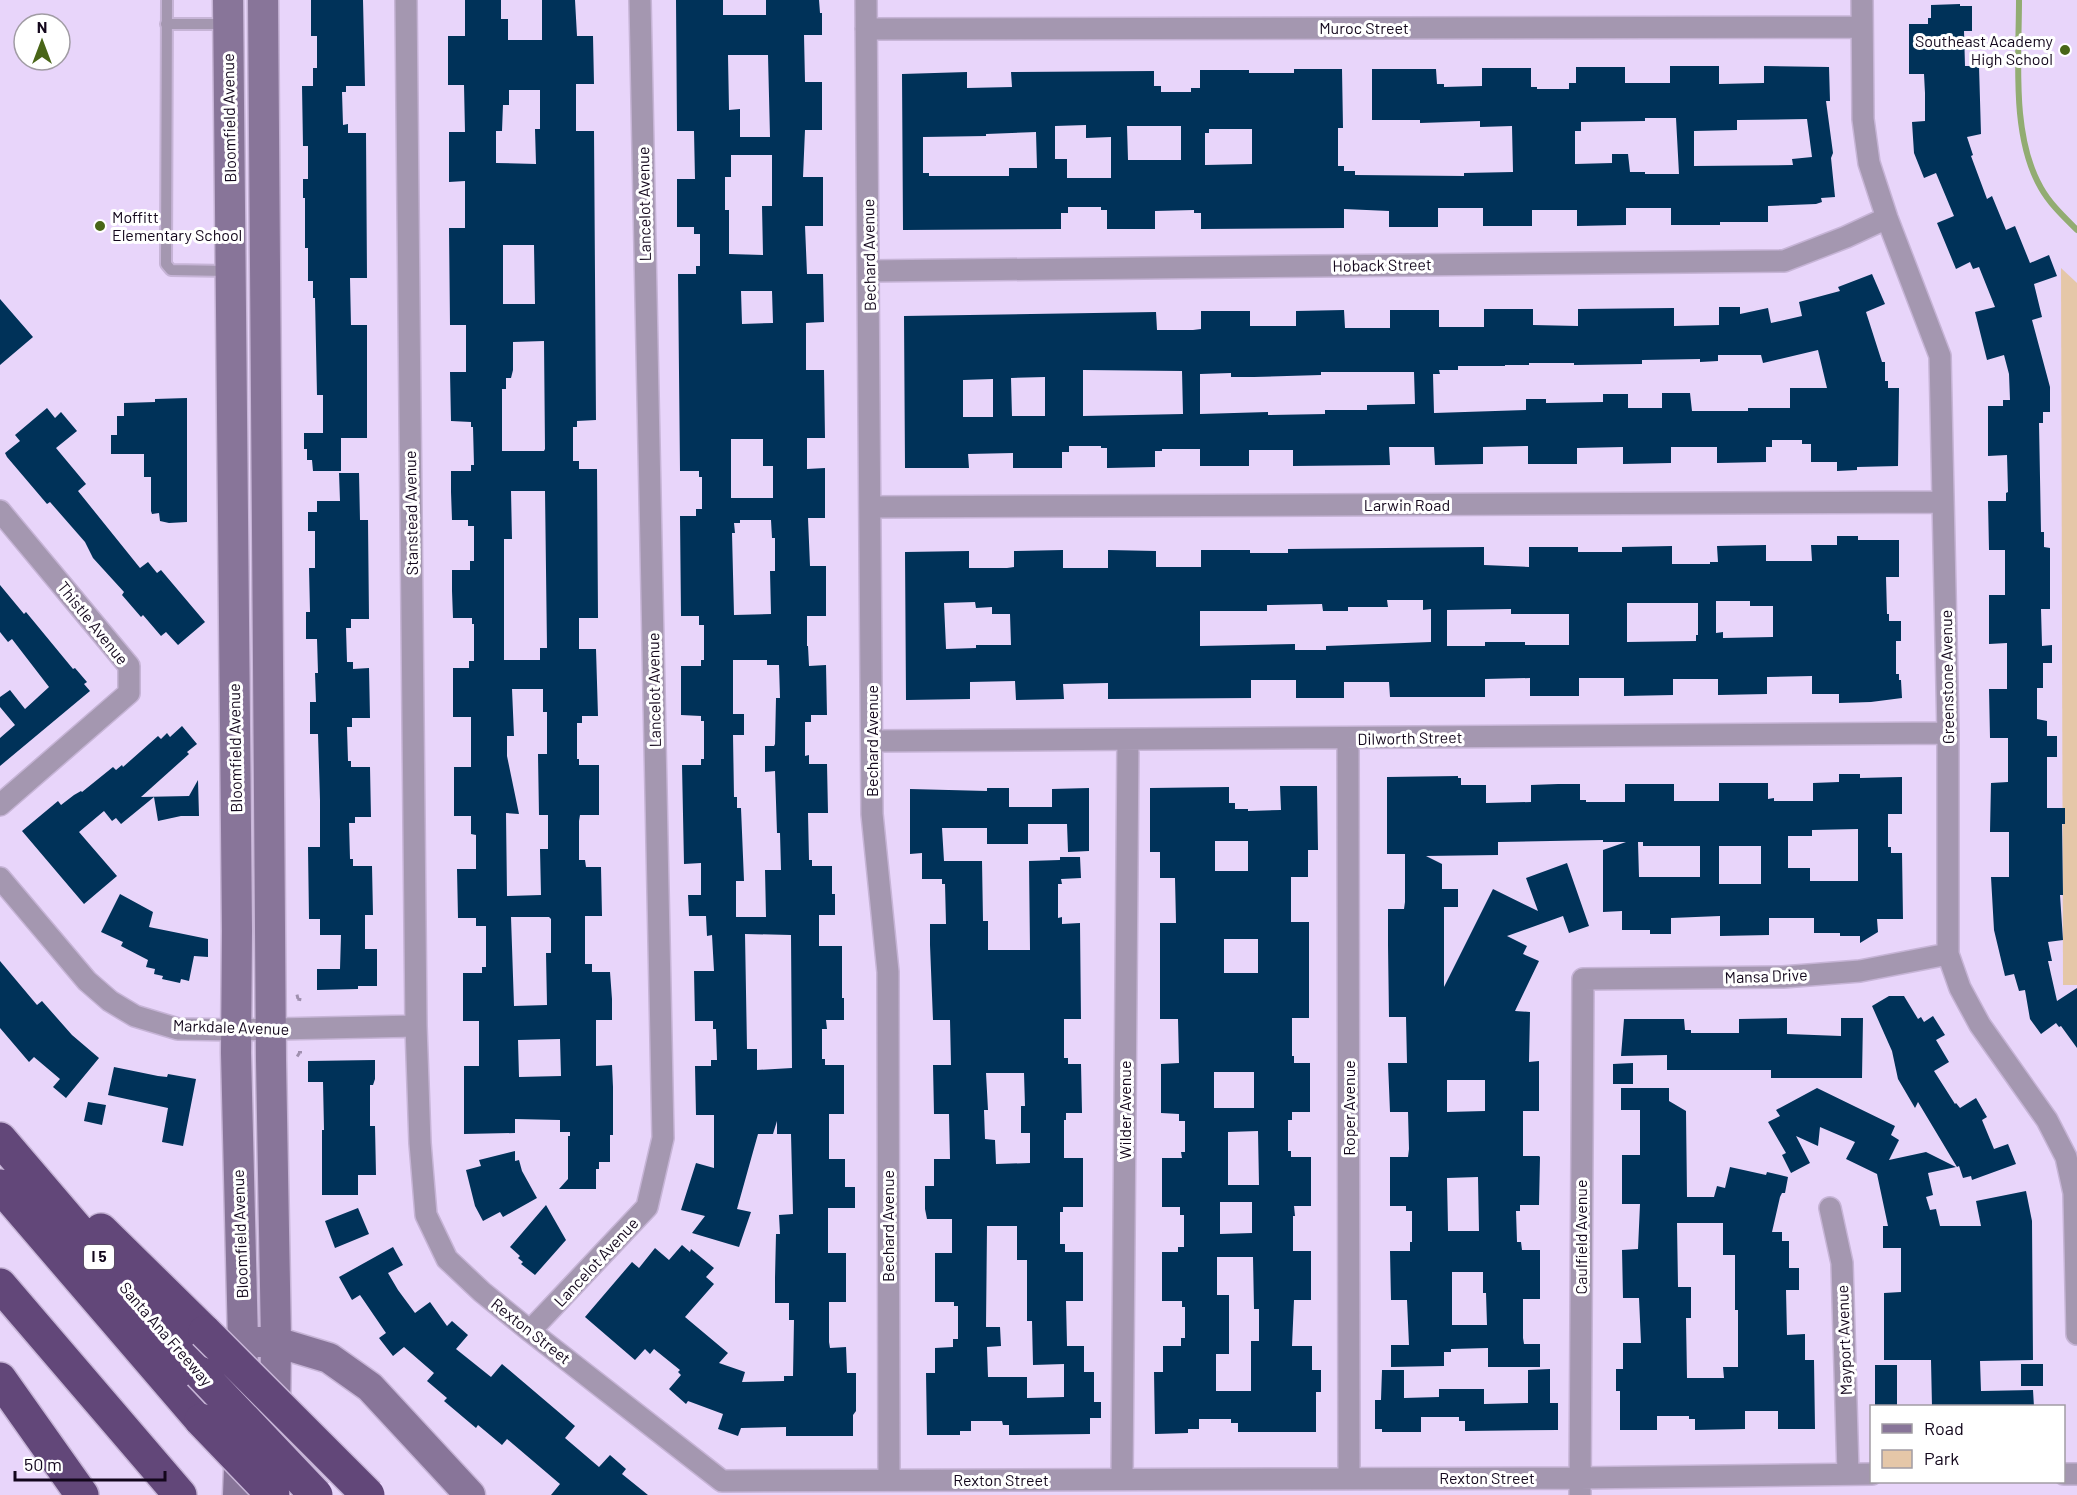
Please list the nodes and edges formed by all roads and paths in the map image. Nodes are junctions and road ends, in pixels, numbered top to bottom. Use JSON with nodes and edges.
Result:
{"nodes":[{"id":1,"x":167,"y":0,"type":"edge"},
{"id":2,"x":406,"y":0,"type":"edge"},
{"id":3,"x":640,"y":0,"type":"edge"},
{"id":4,"x":866,"y":0,"type":"edge"},
{"id":5,"x":1862,"y":0,"type":"edge"},
{"id":6,"x":228,"y":12,"type":"edge"},
{"id":7,"x":263,"y":12,"type":"edge"},
{"id":8,"x":166,"y":24,"type":"junction"},
{"id":9,"x":1862,"y":27,"type":"junction"},
{"id":10,"x":867,"y":29,"type":"junction"},
{"id":11,"x":1887,"y":218,"type":"junction"},
{"id":12,"x":231,"y":271,"type":"junction"},
{"id":13,"x":869,"y":271,"type":"junction"},
{"id":14,"x":1943,"y":502,"type":"junction"},
{"id":15,"x":871,"y":507,"type":"junction"},
{"id":16,"x":0,"y":511,"type":"edge"},
{"id":17,"x":1948,"y":733,"type":"junction"},
{"id":18,"x":1348,"y":738,"type":"junction"},
{"id":19,"x":1128,"y":740,"type":"junction"},
{"id":20,"x":872,"y":741,"type":"junction"},
{"id":21,"x":0,"y":804,"type":"edge"},
{"id":22,"x":0,"y":878,"type":"edge"},
{"id":23,"x":1948,"y":954,"type":"junction"},
{"id":24,"x":1583,"y":979,"type":"joint"},
{"id":25,"x":416,"y":1026,"type":"junction"},
{"id":26,"x":271,"y":1029,"type":"junction"},
{"id":27,"x":237,"y":1030,"type":"junction"},
{"id":28,"x":0,"y":1137,"type":"edge"},
{"id":29,"x":0,"y":1186,"type":"edge"},
{"id":30,"x":1830,"y":1208,"type":"dead end"},
{"id":31,"x":0,"y":1285,"type":"edge"},
{"id":32,"x":530,"y":1331,"type":"junction"},
{"id":33,"x":2077,"y":1334,"type":"edge"},
{"id":34,"x":243,"y":1341,"type":"junction"},
{"id":35,"x":276,"y":1342,"type":"junction"},
{"id":36,"x":0,"y":1379,"type":"edge"},
{"id":37,"x":1848,"y":1473,"type":"junction"},
{"id":38,"x":1870,"y":1473,"type":"edge"},
{"id":39,"x":1349,"y":1478,"type":"junction"},
{"id":40,"x":1122,"y":1479,"type":"junction"},
{"id":41,"x":889,"y":1480,"type":"junction"},
{"id":42,"x":1580,"y":1486,"type":"edge"},
{"id":43,"x":82,"y":1495,"type":"edge"},
{"id":44,"x":180,"y":1495,"type":"edge"},
{"id":45,"x":238,"y":1495,"type":"edge"},
{"id":46,"x":273,"y":1495,"type":"edge"},
{"id":47,"x":316,"y":1495,"type":"edge"},
{"id":48,"x":369,"y":1495,"type":"edge"},
{"id":49,"x":470,"y":1495,"type":"edge"}],
"edges":[{"from":1,"to":8,"type":"lane"},
{"from":2,"to":25,"type":"street","name":"Stanstead Avenue"},
{"from":3,"to":32,"type":"street","name":"Lancelot Avenue"},
{"from":4,"to":10,"type":"street","name":"Bechard Avenue"},
{"from":5,"to":9,"type":"street","name":"Greenstone Avenue"},
{"from":6,"to":7,"type":"main road"},
{"from":6,"to":8,"type":"lane"},
{"from":6,"to":12,"type":"main road","name":"Bloomfield Avenue"},
{"from":7,"to":26,"type":"main road","name":"Bloomfield Avenue"},
{"from":8,"to":12,"type":"lane"},
{"from":9,"to":10,"type":"street","name":"Muroc Street"},
{"from":9,"to":11,"type":"street","name":"Greenstone Avenue"},
{"from":10,"to":13,"type":"street","name":"Bechard Avenue"},
{"from":11,"to":13,"type":"street","name":"Hoback Street"},
{"from":11,"to":14,"type":"street","name":"Greenstone Avenue"},
{"from":12,"to":27,"type":"main road","name":"Bloomfield Avenue"},
{"from":13,"to":15,"type":"street","name":"Bechard Avenue"},
{"from":14,"to":15,"type":"street","name":"Larwin Road"},
{"from":14,"to":17,"type":"street","name":"Greenstone Avenue"},
{"from":15,"to":20,"type":"street","name":"Bechard Avenue"},
{"from":16,"to":21,"type":"street","name":"Thistle Avenue"},
{"from":17,"to":18,"type":"street","name":"Dilworth Street"},
{"from":17,"to":23,"type":"street","name":"Greenstone Avenue"},
{"from":18,"to":19,"type":"street","name":"Dilworth Street"},
{"from":18,"to":39,"type":"street","name":"Roper Avenue"},
{"from":19,"to":20,"type":"street","name":"Dilworth Street"},
{"from":19,"to":40,"type":"street","name":"Wilder Avenue"},
{"from":20,"to":41,"type":"street","name":"Bechard Avenue"},
{"from":22,"to":27,"type":"street","name":"Markdale Avenue"},
{"from":23,"to":24,"type":"street","name":"Mansa Drive"},
{"from":23,"to":33,"type":"street","name":"Greenstone Avenue"},
{"from":24,"to":42,"type":"street","name":"Caulfield Avenue"},
{"from":25,"to":26,"type":"street","name":"Markdale Avenue"},
{"from":25,"to":32,"type":"street","name":"Rexton Street"},
{"from":26,"to":27,"type":"street","name":"Markdale Avenue"},
{"from":26,"to":35,"type":"main road","name":"Bloomfield Avenue"},
{"from":27,"to":34,"type":"main road","name":"Bloomfield Avenue"},
{"from":28,"to":47,"type":"highway","name":"Santa Ana Freeway","number":"I 5","bridge":true},
{"from":28,"to":48,"type":"highway","bridge":true},
{"from":29,"to":46,"type":"highway","bridge":true},
{"from":30,"to":37,"type":"street","name":"Mayport Avenue"},
{"from":31,"to":44,"type":"highway"},
{"from":32,"to":41,"type":"street","name":"Rexton Street"},
{"from":34,"to":35,"type":"main road"},
{"from":34,"to":45,"type":"main road","name":"Bloomfield Avenue"},
{"from":35,"to":46,"type":"main road","name":"Bloomfield Avenue"},
{"from":35,"to":49,"type":"main road"},
{"from":36,"to":43,"type":"highway"},
{"from":37,"to":38,"type":"street","name":"Rexton Street"},
{"from":37,"to":42,"type":"street","name":"Rexton Street"},
{"from":39,"to":40,"type":"street","name":"Rexton Street"},
{"from":39,"to":42,"type":"street","name":"Rexton Street"},
{"from":40,"to":41,"type":"street","name":"Rexton Street"}]}
